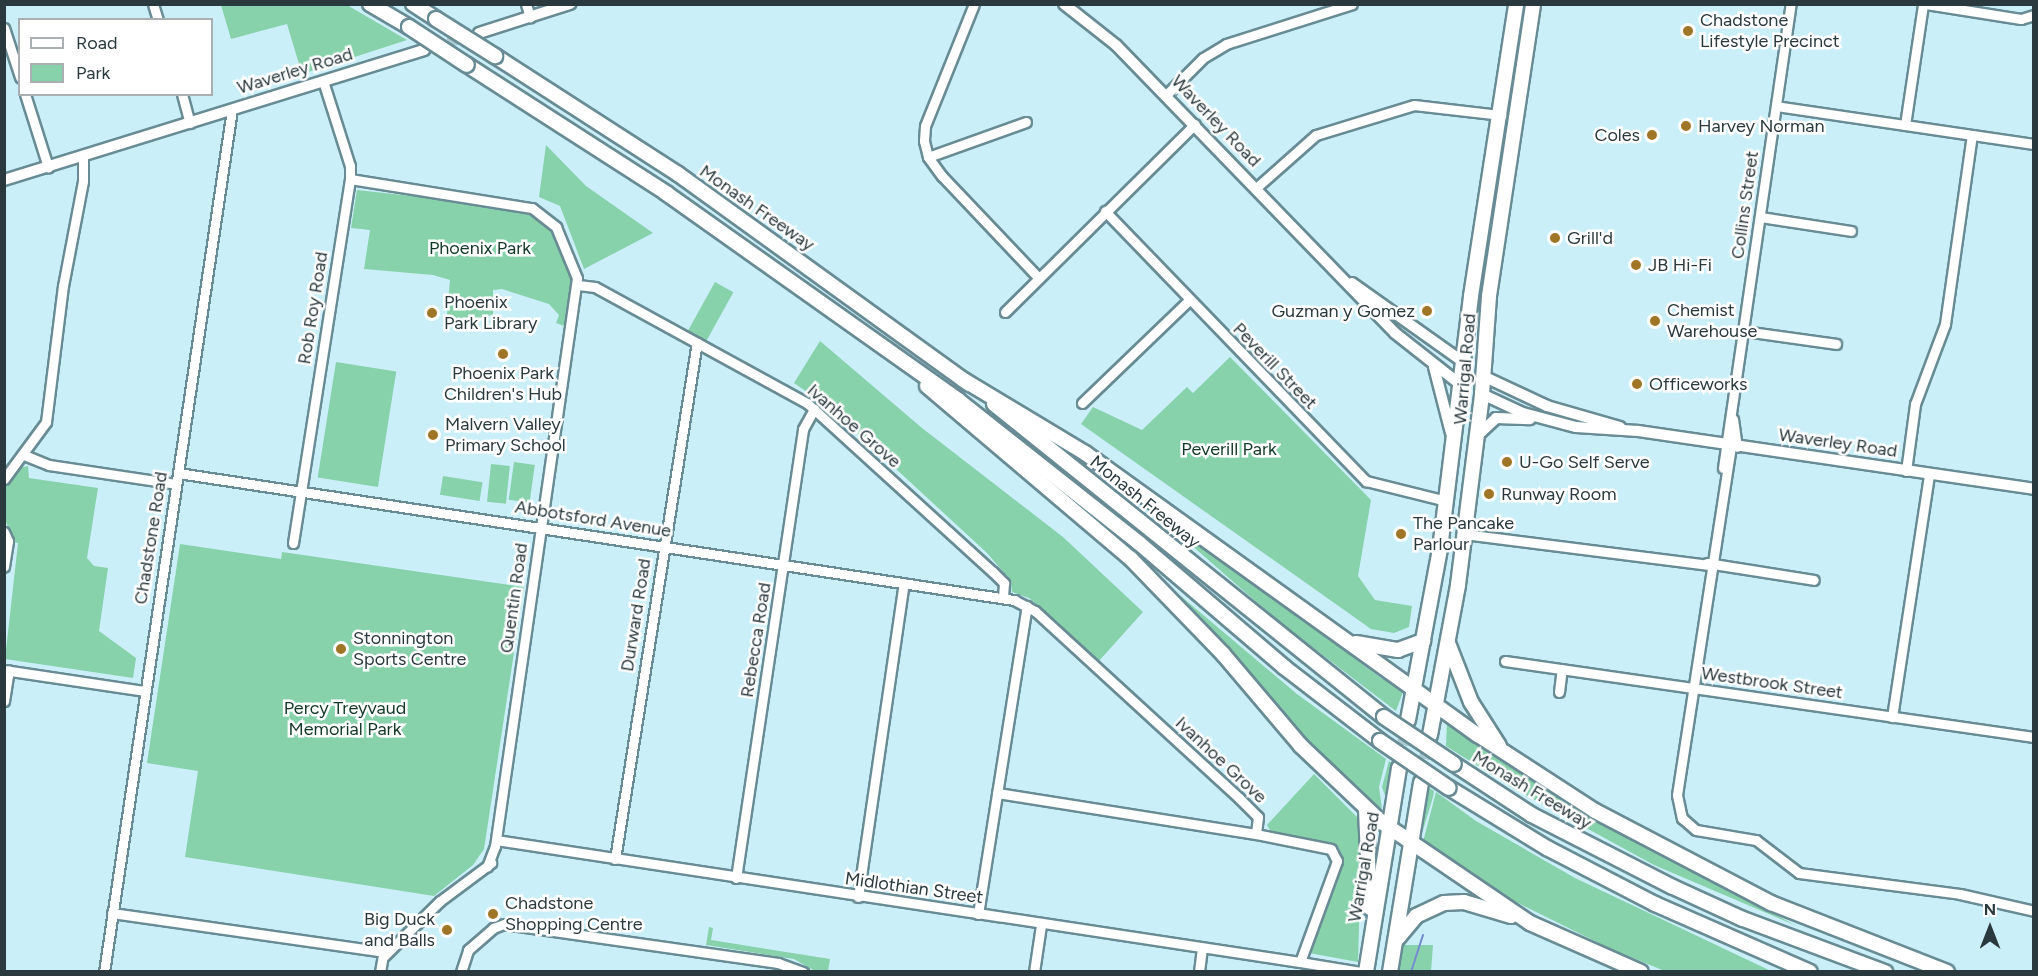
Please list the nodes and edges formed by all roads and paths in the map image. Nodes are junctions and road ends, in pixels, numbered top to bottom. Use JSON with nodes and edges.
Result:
{"nodes":[{"id":1,"x":370,"y":4,"type":"edge"},
{"id":2,"x":413,"y":4,"type":"edge"},
{"id":3,"x":526,"y":4,"type":"edge"},
{"id":4,"x":570,"y":4,"type":"edge"},
{"id":5,"x":974,"y":4,"type":"edge"},
{"id":6,"x":1352,"y":4,"type":"edge"},
{"id":7,"x":1516,"y":4,"type":"edge"},
{"id":8,"x":1533,"y":4,"type":"edge"},
{"id":9,"x":1791,"y":4,"type":"edge"},
{"id":10,"x":1925,"y":4,"type":"edge"},
{"id":11,"x":1071,"y":6,"type":"edge"},
{"id":12,"x":1327,"y":8,"type":"edge"},
{"id":13,"x":2034,"y":15,"type":"edge"},
{"id":14,"x":530,"y":17,"type":"junction"},
{"id":15,"x":4,"y":28,"type":"edge"},
{"id":16,"x":479,"y":33,"type":"tunnel mouth"},
{"id":17,"x":424,"y":50,"type":"tunnel mouth"},
{"id":18,"x":18,"y":71,"type":"edge"},
{"id":19,"x":323,"y":81,"type":"junction"},
{"id":20,"x":1166,"y":94,"type":"junction"},
{"id":21,"x":26,"y":96,"type":"edge"},
{"id":22,"x":183,"y":96,"type":"edge"},
{"id":23,"x":1776,"y":106,"type":"junction"},
{"id":24,"x":232,"y":109,"type":"junction"},
{"id":25,"x":1501,"y":115,"type":"junction"},
{"id":26,"x":1026,"y":122,"type":"dead end"},
{"id":27,"x":190,"y":123,"type":"junction"},
{"id":28,"x":1195,"y":124,"type":"junction"},
{"id":29,"x":1905,"y":125,"type":"junction"},
{"id":30,"x":1972,"y":135,"type":"junction"},
{"id":31,"x":2034,"y":144,"type":"edge"},
{"id":32,"x":83,"y":156,"type":"junction"},
{"id":33,"x":928,"y":157,"type":"junction"},
{"id":34,"x":48,"y":167,"type":"junction"},
{"id":35,"x":350,"y":179,"type":"junction"},
{"id":36,"x":4,"y":180,"type":"edge"},
{"id":37,"x":1256,"y":188,"type":"junction"},
{"id":38,"x":1105,"y":211,"type":"junction"},
{"id":39,"x":1760,"y":217,"type":"junction"},
{"id":40,"x":1851,"y":231,"type":"dead end"},
{"id":41,"x":1335,"y":271,"type":"junction"},
{"id":42,"x":1038,"y":277,"type":"junction"},
{"id":43,"x":578,"y":285,"type":"junction"},
{"id":44,"x":1189,"y":300,"type":"junction"},
{"id":45,"x":1005,"y":312,"type":"dead end"},
{"id":46,"x":1744,"y":331,"type":"junction"},
{"id":47,"x":697,"y":342,"type":"junction"},
{"id":48,"x":1836,"y":344,"type":"dead end"},
{"id":49,"x":886,"y":348,"type":"junction"},
{"id":50,"x":1463,"y":362,"type":"junction"},
{"id":51,"x":1432,"y":364,"type":"junction"},
{"id":52,"x":1484,"y":376,"type":"junction"},
{"id":53,"x":962,"y":379,"type":"junction"},
{"id":54,"x":1461,"y":385,"type":"junction"},
{"id":55,"x":1482,"y":394,"type":"junction"},
{"id":56,"x":1082,"y":403,"type":"dead end"},
{"id":57,"x":814,"y":409,"type":"junction"},
{"id":58,"x":1548,"y":421,"type":"junction"},
{"id":59,"x":1638,"y":431,"type":"junction"},
{"id":60,"x":1477,"y":436,"type":"junction"},
{"id":61,"x":1731,"y":445,"type":"junction"},
{"id":62,"x":24,"y":455,"type":"junction"},
{"id":63,"x":1453,"y":457,"type":"junction"},
{"id":64,"x":1906,"y":471,"type":"junction"},
{"id":65,"x":178,"y":473,"type":"junction"},
{"id":66,"x":1929,"y":474,"type":"junction"},
{"id":67,"x":4,"y":479,"type":"edge"},
{"id":68,"x":176,"y":484,"type":"junction"},
{"id":69,"x":2034,"y":489,"type":"edge"},
{"id":70,"x":301,"y":492,"type":"junction"},
{"id":71,"x":1446,"y":501,"type":"junction"},
{"id":72,"x":541,"y":529,"type":"junction"},
{"id":73,"x":4,"y":532,"type":"edge"},
{"id":74,"x":1464,"y":534,"type":"junction"},
{"id":75,"x":293,"y":543,"type":"dead end"},
{"id":76,"x":663,"y":547,"type":"junction"},
{"id":77,"x":784,"y":565,"type":"junction"},
{"id":78,"x":1711,"y":565,"type":"junction"},
{"id":79,"x":4,"y":567,"type":"edge"},
{"id":80,"x":1814,"y":580,"type":"dead end"},
{"id":81,"x":904,"y":583,"type":"junction"},
{"id":82,"x":1003,"y":598,"type":"junction"},
{"id":83,"x":1028,"y":606,"type":"junction"},
{"id":84,"x":1424,"y":640,"type":"junction"},
{"id":85,"x":1349,"y":641,"type":"junction"},
{"id":86,"x":1446,"y":648,"type":"junction"},
{"id":87,"x":1420,"y":659,"type":"junction"},
{"id":88,"x":1505,"y":662,"type":"dead end"},
{"id":89,"x":1562,"y":669,"type":"junction"},
{"id":90,"x":7,"y":670,"type":"edge"},
{"id":91,"x":1415,"y":688,"type":"junction"},
{"id":92,"x":1694,"y":688,"type":"junction"},
{"id":93,"x":145,"y":691,"type":"junction"},
{"id":94,"x":1558,"y":692,"type":"dead end"},
{"id":95,"x":4,"y":702,"type":"edge"},
{"id":96,"x":1436,"y":703,"type":"junction"},
{"id":97,"x":1892,"y":717,"type":"junction"},
{"id":98,"x":1408,"y":720,"type":"tunnel mouth"},
{"id":99,"x":1430,"y":735,"type":"tunnel mouth"},
{"id":100,"x":2034,"y":737,"type":"edge"},
{"id":101,"x":1499,"y":746,"type":"junction"},
{"id":102,"x":1399,"y":768,"type":"tunnel mouth"},
{"id":103,"x":1421,"y":783,"type":"tunnel mouth"},
{"id":104,"x":997,"y":793,"type":"junction"},
{"id":105,"x":1366,"y":808,"type":"junction"},
{"id":106,"x":1389,"y":827,"type":"junction"},
{"id":107,"x":1256,"y":834,"type":"junction"},
{"id":108,"x":495,"y":843,"type":"junction"},
{"id":109,"x":1411,"y":843,"type":"junction"},
{"id":110,"x":615,"y":859,"type":"junction"},
{"id":111,"x":736,"y":878,"type":"junction"},
{"id":112,"x":858,"y":897,"type":"junction"},
{"id":113,"x":2034,"y":911,"type":"edge"},
{"id":114,"x":112,"y":912,"type":"junction"},
{"id":115,"x":978,"y":914,"type":"junction"},
{"id":116,"x":1530,"y":923,"type":"junction"},
{"id":117,"x":1041,"y":925,"type":"junction"},
{"id":118,"x":1372,"y":931,"type":"junction"},
{"id":119,"x":1393,"y":945,"type":"junction"},
{"id":120,"x":1202,"y":949,"type":"junction"},
{"id":121,"x":384,"y":954,"type":"junction"},
{"id":122,"x":1300,"y":962,"type":"junction"},
{"id":123,"x":104,"y":972,"type":"edge"},
{"id":124,"x":380,"y":972,"type":"edge"},
{"id":125,"x":461,"y":972,"type":"edge"},
{"id":126,"x":803,"y":972,"type":"edge"},
{"id":127,"x":1034,"y":972,"type":"edge"},
{"id":128,"x":1199,"y":972,"type":"edge"},
{"id":129,"x":1364,"y":972,"type":"edge"},
{"id":130,"x":1390,"y":972,"type":"edge"},
{"id":131,"x":1641,"y":972,"type":"edge"},
{"id":132,"x":1810,"y":972,"type":"edge"},
{"id":133,"x":1885,"y":972,"type":"edge"},
{"id":134,"x":1947,"y":972,"type":"edge"}],
"edges":[{"from":1,"to":49,"type":"highway","name":"Monash Freeway","bridge":true},
{"from":2,"to":53,"type":"highway","name":"Monash Freeway","bridge":true},
{"from":3,"to":14,"type":"street"},
{"from":4,"to":14,"type":"main road"},
{"from":5,"to":33,"type":"street"},
{"from":6,"to":12,"type":"street"},
{"from":7,"to":25,"type":"highway","name":"Warrigal Road"},
{"from":8,"to":52,"type":"highway","name":"Warrigal Road"},
{"from":9,"to":23,"type":"street","name":"Collins Street"},
{"from":10,"to":13,"type":"street"},
{"from":10,"to":29,"type":"street"},
{"from":11,"to":20,"type":"main road","name":"Waverley Road"},
{"from":12,"to":20,"type":"street"},
{"from":14,"to":16,"type":"main road"},
{"from":15,"to":18,"type":"street"},
{"from":17,"to":19,"type":"main road","name":"Waverley Road"},
{"from":19,"to":24,"type":"main road","name":"Waverley Road"},
{"from":19,"to":35,"type":"street","name":"Rob Roy Road"},
{"from":20,"to":28,"type":"main road","name":"Waverley Road"},
{"from":21,"to":34,"type":"street"},
{"from":22,"to":27,"type":"street"},
{"from":23,"to":29,"type":"street"},
{"from":23,"to":39,"type":"street","name":"Collins Street"},
{"from":24,"to":27,"type":"main road","name":"Waverley Road"},
{"from":24,"to":65,"type":"street","name":"Chadstone Road"},
{"from":25,"to":37,"type":"street"},
{"from":25,"to":50,"type":"highway","name":"Warrigal Road"},
{"from":26,"to":33,"type":"street"},
{"from":27,"to":32,"type":"main road","name":"Waverley Road"},
{"from":28,"to":37,"type":"main road","name":"Waverley Road"},
{"from":28,"to":38,"type":"street"},
{"from":29,"to":30,"type":"street"},
{"from":30,"to":31,"type":"street"},
{"from":30,"to":64,"type":"street"},
{"from":32,"to":34,"type":"main road","name":"Waverley Road"},
{"from":32,"to":62,"type":"street"},
{"from":33,"to":42,"type":"street"},
{"from":34,"to":36,"type":"main road","name":"Waverley Road"},
{"from":35,"to":43,"type":"street"},
{"from":35,"to":70,"type":"street","name":"Rob Roy Road"},
{"from":37,"to":41,"type":"main road","name":"Waverley Road"},
{"from":38,"to":42,"type":"street"},
{"from":38,"to":44,"type":"street","name":"Peverill Street"},
{"from":39,"to":40,"type":"street"},
{"from":39,"to":46,"type":"street","name":"Collins Street"},
{"from":41,"to":50,"type":"main road","name":"Waverley Road"},
{"from":41,"to":51,"type":"main road","name":"Waverley Road"},
{"from":42,"to":45,"type":"street"},
{"from":43,"to":47,"type":"street","name":"Ivanhoe Grove"},
{"from":43,"to":72,"type":"street","name":"Quentin Road"},
{"from":44,"to":56,"type":"street"},
{"from":44,"to":71,"type":"street","name":"Peverill Street"},
{"from":46,"to":48,"type":"street"},
{"from":46,"to":61,"type":"street","name":"Collins Street"},
{"from":47,"to":57,"type":"street","name":"Ivanhoe Grove"},
{"from":47,"to":76,"type":"street","name":"Durward Road"},
{"from":49,"to":105,"type":"highway"},
{"from":49,"to":132,"type":"highway","name":"Monash Freeway","bridge":true},
{"from":50,"to":52,"type":"highway","name":"Waverley Road"},
{"from":50,"to":54,"type":"highway","name":"Warrigal Road"},
{"from":51,"to":54,"type":"main road","name":"Waverley Road"},
{"from":51,"to":63,"type":"main road"},
{"from":52,"to":55,"type":"highway","name":"Warrigal Road"},
{"from":52,"to":59,"type":"main road","name":"Waverley Road"},
{"from":53,"to":85,"type":"highway"},
{"from":53,"to":133,"type":"highway","name":"Monash Freeway","bridge":true},
{"from":54,"to":55,"type":"highway","name":"Waverley Road"},
{"from":54,"to":63,"type":"highway","name":"Warrigal Road"},
{"from":55,"to":58,"type":"main road","name":"Waverley Road"},
{"from":55,"to":60,"type":"highway","name":"Warrigal Road"},
{"from":57,"to":77,"type":"street","name":"Rebecca Road"},
{"from":57,"to":82,"type":"street","name":"Ivanhoe Grove"},
{"from":58,"to":59,"type":"main road","name":"Waverley Road"},
{"from":58,"to":60,"type":"main road"},
{"from":59,"to":61,"type":"main road","name":"Waverley Road"},
{"from":60,"to":74,"type":"highway","name":"Warrigal Road"},
{"from":61,"to":64,"type":"main road","name":"Waverley Road"},
{"from":61,"to":78,"type":"street","name":"Collins Street"},
{"from":62,"to":67,"type":"street"},
{"from":62,"to":68,"type":"street"},
{"from":63,"to":71,"type":"highway","name":"Warrigal Road"},
{"from":64,"to":66,"type":"main road","name":"Waverley Road"},
{"from":65,"to":68,"type":"street","name":"Chadstone Road"},
{"from":65,"to":70,"type":"street","name":"Abbotsford Avenue"},
{"from":66,"to":69,"type":"main road","name":"Waverley Road"},
{"from":66,"to":97,"type":"street"},
{"from":68,"to":93,"type":"street","name":"Chadstone Road"},
{"from":70,"to":72,"type":"street","name":"Abbotsford Avenue"},
{"from":70,"to":75,"type":"street","name":"Rob Roy Road"},
{"from":71,"to":84,"type":"highway","name":"Warrigal Road"},
{"from":72,"to":76,"type":"street","name":"Abbotsford Avenue"},
{"from":72,"to":108,"type":"street","name":"Quentin Road"},
{"from":73,"to":79,"type":"street"},
{"from":74,"to":78,"type":"street"},
{"from":74,"to":86,"type":"highway","name":"Warrigal Road"},
{"from":76,"to":77,"type":"street","name":"Abbotsford Avenue"},
{"from":76,"to":110,"type":"street","name":"Durward Road"},
{"from":77,"to":81,"type":"street","name":"Abbotsford Avenue"},
{"from":77,"to":111,"type":"street","name":"Rebecca Road"},
{"from":78,"to":80,"type":"street"},
{"from":78,"to":92,"type":"street","name":"Collins Street"},
{"from":81,"to":82,"type":"street","name":"Abbotsford Avenue"},
{"from":81,"to":112,"type":"street"},
{"from":82,"to":83,"type":"street","name":"Ivanhoe Grove"},
{"from":83,"to":104,"type":"street"},
{"from":83,"to":107,"type":"street","name":"Ivanhoe Grove"},
{"from":84,"to":85,"type":"highway"},
{"from":84,"to":87,"type":"highway","name":"Warrigal Road"},
{"from":85,"to":91,"type":"highway"},
{"from":86,"to":87,"type":"highway"},
{"from":86,"to":96,"type":"highway","name":"Warrigal Road"},
{"from":86,"to":101,"type":"highway"},
{"from":87,"to":91,"type":"highway","name":"Warrigal Road"},
{"from":88,"to":89,"type":"street","name":"Westbrook Street"},
{"from":89,"to":92,"type":"street","name":"Westbrook Street"},
{"from":89,"to":94,"type":"street"},
{"from":90,"to":93,"type":"street"},
{"from":90,"to":95,"type":"street"},
{"from":91,"to":96,"type":"highway"},
{"from":91,"to":98,"type":"highway","name":"Warrigal Road"},
{"from":92,"to":97,"type":"street","name":"Westbrook Street"},
{"from":92,"to":113,"type":"street","name":"Collins Street"},
{"from":93,"to":114,"type":"street","name":"Chadstone Road"},
{"from":96,"to":99,"type":"highway","name":"Warrigal Road"},
{"from":96,"to":101,"type":"highway"},
{"from":97,"to":100,"type":"street","name":"Westbrook Street"},
{"from":101,"to":134,"type":"highway"},
{"from":102,"to":106,"type":"highway","name":"Warrigal Road"},
{"from":103,"to":109,"type":"highway"},
{"from":104,"to":107,"type":"street"},
{"from":104,"to":115,"type":"street"},
{"from":105,"to":106,"type":"highway"},
{"from":105,"to":118,"type":"highway"},
{"from":106,"to":109,"type":"highway"},
{"from":106,"to":118,"type":"highway","name":"Warrigal Road"},
{"from":107,"to":122,"type":"street"},
{"from":108,"to":110,"type":"street","name":"Midlothian Street"},
{"from":108,"to":121,"type":"street","name":"Quentin Road"},
{"from":109,"to":116,"type":"highway"},
{"from":109,"to":119,"type":"highway"},
{"from":110,"to":111,"type":"street","name":"Midlothian Street"},
{"from":111,"to":112,"type":"street","name":"Midlothian Street"},
{"from":112,"to":115,"type":"street","name":"Midlothian Street"},
{"from":114,"to":121,"type":"street"},
{"from":114,"to":123,"type":"street","name":"Chadstone Road"},
{"from":115,"to":117,"type":"street","name":"Midlothian Street"},
{"from":116,"to":119,"type":"highway"},
{"from":116,"to":131,"type":"highway"},
{"from":117,"to":120,"type":"street","name":"Midlothian Street"},
{"from":117,"to":127,"type":"street"},
{"from":118,"to":129,"type":"highway","name":"Warrigal Road"},
{"from":119,"to":130,"type":"highway"},
{"from":120,"to":122,"type":"street","name":"Midlothian Street"},
{"from":120,"to":128,"type":"street"},
{"from":121,"to":124,"type":"street"},
{"from":122,"to":129,"type":"street","name":"Midlothian Street"},
{"from":125,"to":126,"type":"street"}]}
